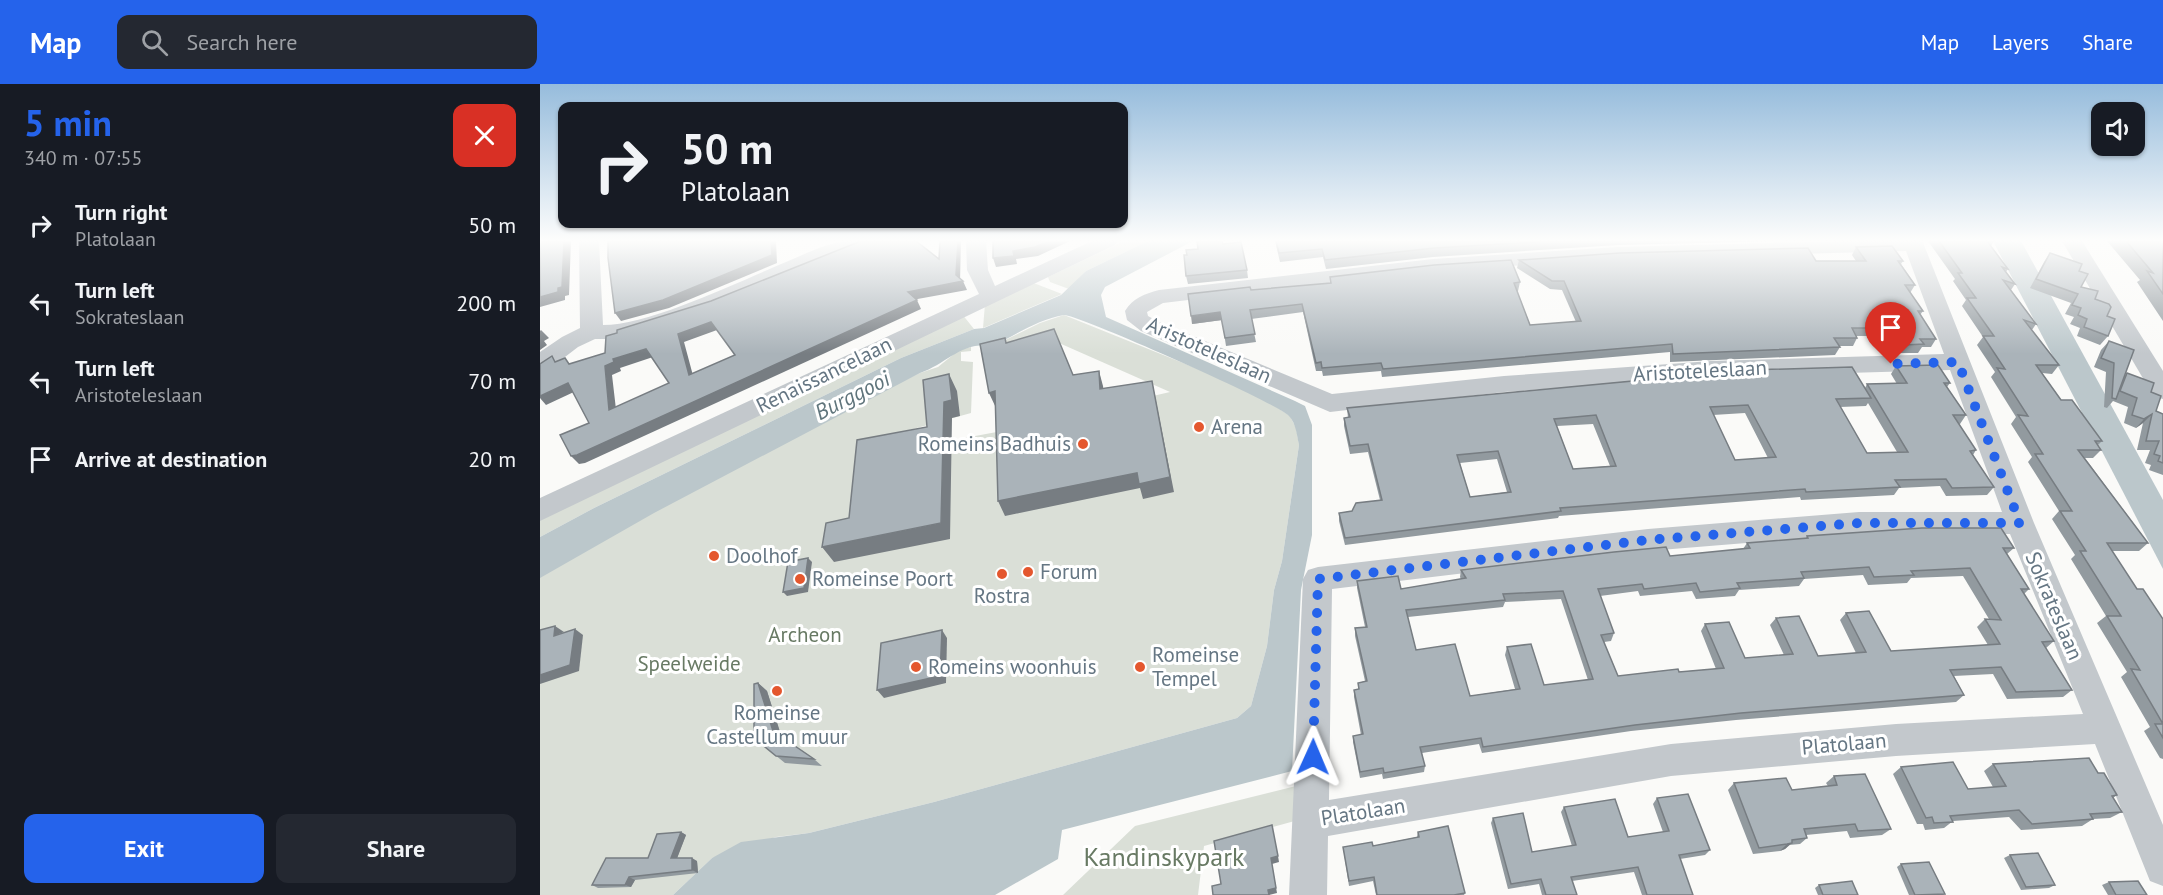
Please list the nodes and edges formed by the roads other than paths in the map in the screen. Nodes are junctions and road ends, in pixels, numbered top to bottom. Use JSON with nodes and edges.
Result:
{"nodes":[{"id":1,"x":590,"y":279,"type":"edge"},
{"id":2,"x":746,"y":279,"type":"edge"},
{"id":3,"x":978,"y":279,"type":"edge"},
{"id":4,"x":1025,"y":279,"type":"edge"},
{"id":5,"x":1314,"y":279,"type":"edge"},
{"id":6,"x":1927,"y":279,"type":"edge"},
{"id":7,"x":2095,"y":279,"type":"edge"},
{"id":8,"x":991,"y":295,"type":"junction"},
{"id":9,"x":592,"y":332,"type":"junction"},
{"id":10,"x":2136,"y":347,"type":"junction"},
{"id":11,"x":2163,"y":349,"type":"edge"},
{"id":12,"x":1958,"y":362,"type":"junction"},
{"id":13,"x":540,"y":364,"type":"edge"},
{"id":14,"x":2163,"y":391,"type":"edge"},
{"id":15,"x":540,"y":510,"type":"edge"},
{"id":16,"x":2020,"y":523,"type":"junction"},
{"id":17,"x":2105,"y":728,"type":"junction"},
{"id":18,"x":1311,"y":820,"type":"junction"},
{"id":19,"x":2163,"y":868,"type":"edge"},
{"id":20,"x":1308,"y":895,"type":"edge"}],
"edges":[{"from":1,"to":9,"type":"street"},
{"from":2,"to":9,"type":"street"},
{"from":3,"to":8,"type":"street"},
{"from":4,"to":8,"type":"street","name":"Renaissancelaan"},
{"from":5,"to":12,"type":"street","name":"Aristoteleslaan"},
{"from":6,"to":12,"type":"street","name":"Sokrateslaan"},
{"from":7,"to":10,"type":"street"},
{"from":8,"to":15,"type":"street","name":"Renaissancelaan"},
{"from":9,"to":13,"type":"street"},
{"from":10,"to":11,"type":"street"},
{"from":10,"to":14,"type":"street"},
{"from":12,"to":16,"type":"street","name":"Sokrateslaan"},
{"from":16,"to":17,"type":"street","name":"Sokrateslaan"},
{"from":16,"to":18,"type":"street","name":"Platolaan"},
{"from":17,"to":18,"type":"street","name":"Platolaan"},
{"from":17,"to":19,"type":"street","name":"Sokrateslaan"},
{"from":18,"to":20,"type":"street"}]}
